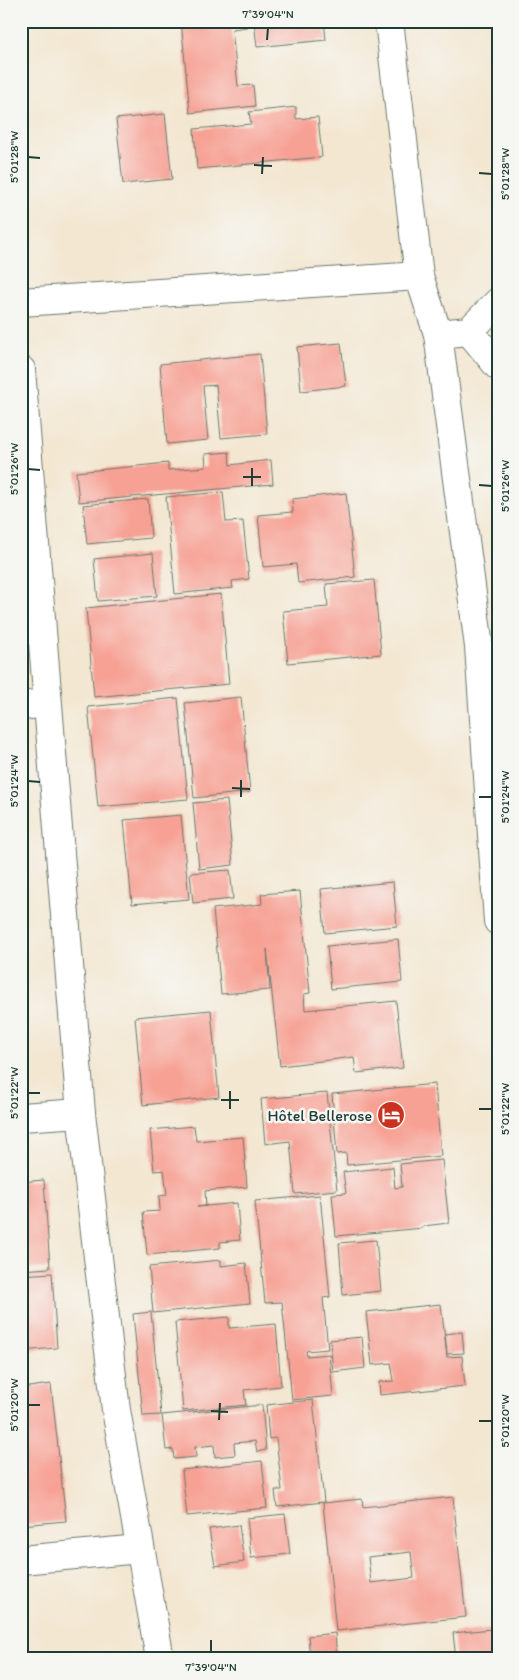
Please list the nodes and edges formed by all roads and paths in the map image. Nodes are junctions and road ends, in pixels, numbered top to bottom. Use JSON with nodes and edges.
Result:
{"nodes":[{"id":1,"x":389,"y":21,"type":"edge"},
{"id":2,"x":419,"y":276,"type":"junction"},
{"id":3,"x":21,"y":302,"type":"edge"},
{"id":4,"x":498,"y":302,"type":"edge"},
{"id":5,"x":469,"y":331,"type":"junction"},
{"id":6,"x":438,"y":334,"type":"junction"},
{"id":7,"x":498,"y":366,"type":"edge"},
{"id":8,"x":21,"y":370,"type":"edge"},
{"id":9,"x":34,"y":704,"type":"edge"},
{"id":10,"x":498,"y":921,"type":"edge"},
{"id":11,"x":81,"y":1113,"type":"junction"},
{"id":12,"x":21,"y":1117,"type":"edge"},
{"id":13,"x":140,"y":1549,"type":"junction"},
{"id":14,"x":21,"y":1560,"type":"edge"},
{"id":15,"x":160,"y":1659,"type":"edge"}],
"edges":[{"from":1,"to":2,"type":"street"},
{"from":2,"to":3,"type":"street"},
{"from":2,"to":6,"type":"street"},
{"from":4,"to":5,"type":"street"},
{"from":5,"to":6,"type":"street"},
{"from":5,"to":7,"type":"street"},
{"from":6,"to":10,"type":"street"},
{"from":8,"to":9,"type":"street"},
{"from":9,"to":11,"type":"street"},
{"from":11,"to":12,"type":"street"},
{"from":11,"to":13,"type":"street"},
{"from":13,"to":14,"type":"street"},
{"from":13,"to":15,"type":"street"}]}
